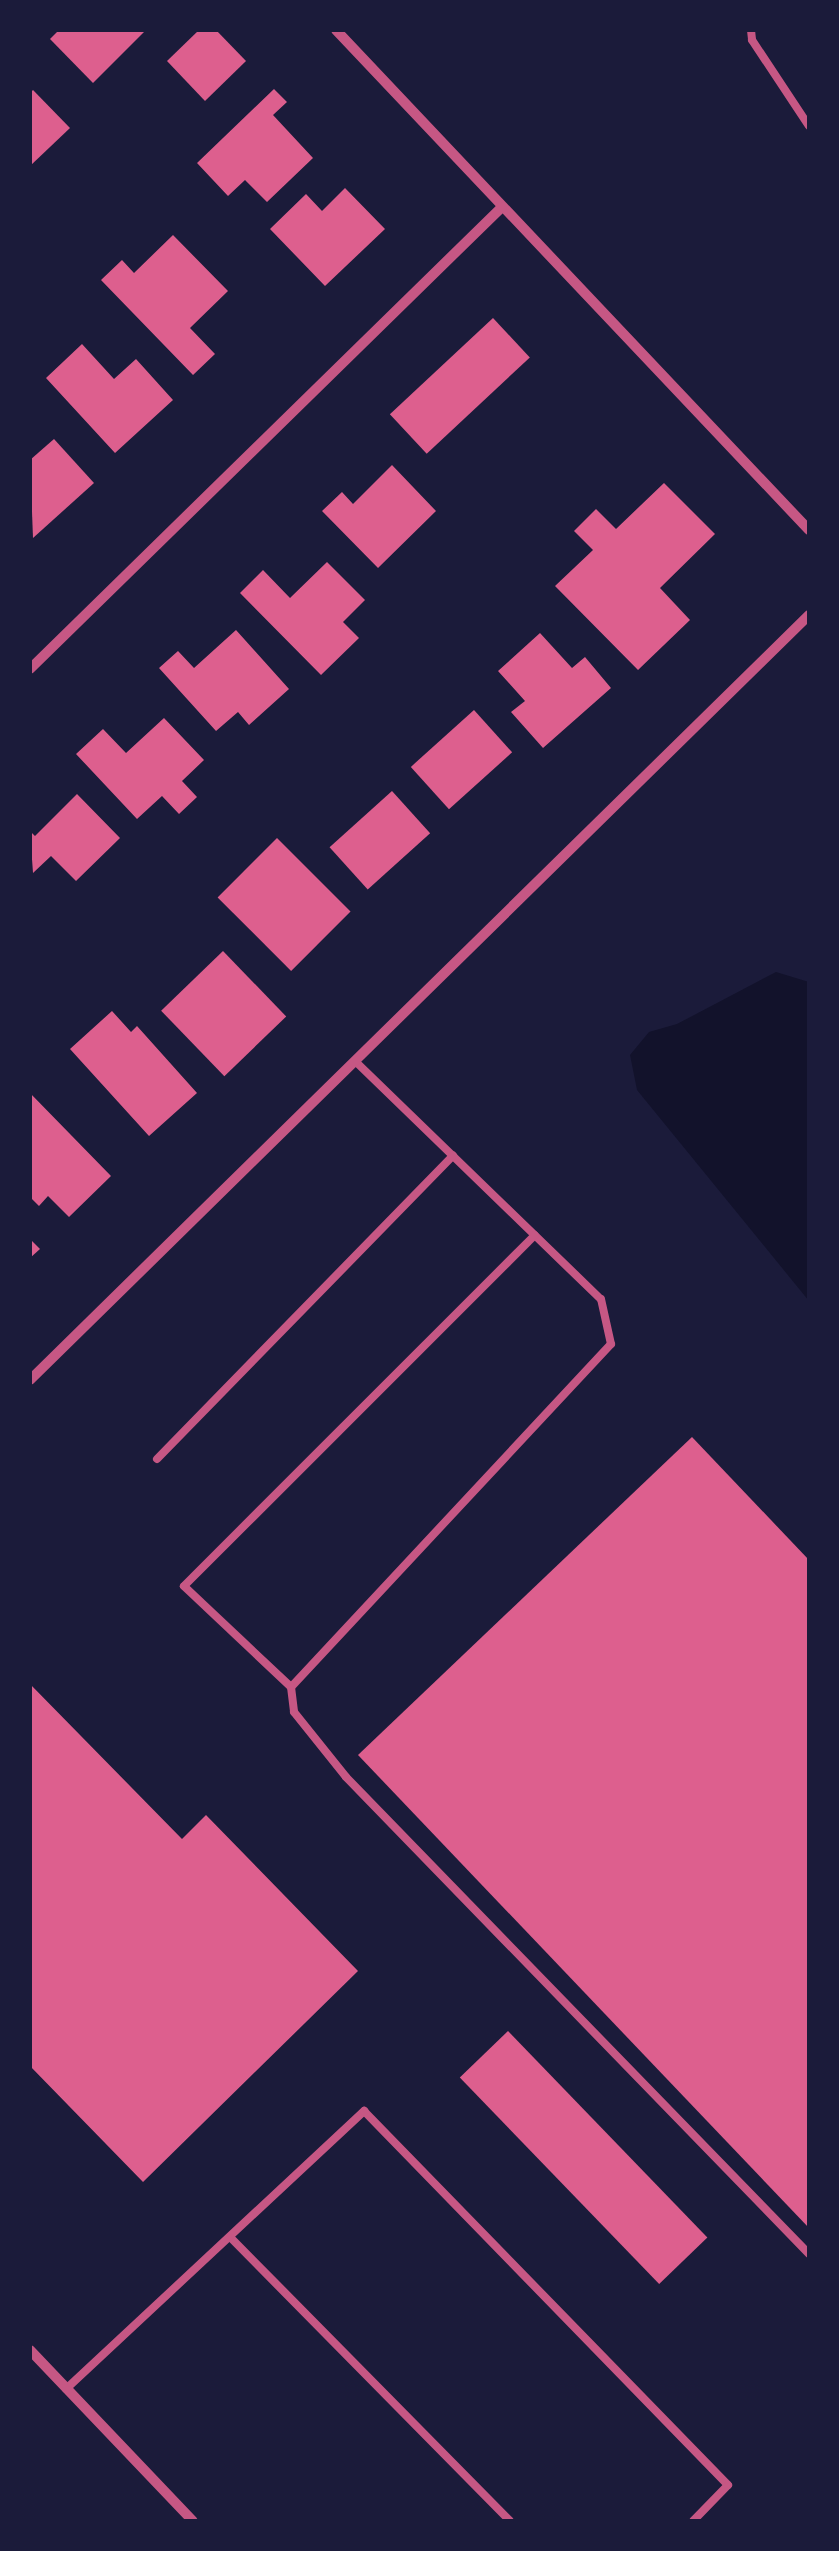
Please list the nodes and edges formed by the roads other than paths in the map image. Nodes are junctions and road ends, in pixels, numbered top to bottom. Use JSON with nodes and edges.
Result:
{"nodes":[{"id":1,"x":336,"y":30,"type":"edge"},
{"id":2,"x":752,"y":30,"type":"edge"},
{"id":3,"x":809,"y":126,"type":"edge"},
{"id":4,"x":502,"y":208,"type":"junction"},
{"id":5,"x":809,"y":530,"type":"edge"},
{"id":6,"x":809,"y":615,"type":"edge"},
{"id":7,"x":30,"y":670,"type":"edge"},
{"id":8,"x":354,"y":1061,"type":"junction"},
{"id":9,"x":453,"y":1156,"type":"junction"},
{"id":10,"x":535,"y":1235,"type":"junction"},
{"id":11,"x":30,"y":1380,"type":"edge"},
{"id":12,"x":157,"y":1458,"type":"dead end"},
{"id":13,"x":291,"y":1688,"type":"junction"},
{"id":14,"x":231,"y":2238,"type":"junction"},
{"id":15,"x":809,"y":2254,"type":"edge"},
{"id":16,"x":30,"y":2350,"type":"edge"},
{"id":17,"x":66,"y":2388,"type":"junction"},
{"id":18,"x":193,"y":2521,"type":"edge"},
{"id":19,"x":510,"y":2521,"type":"edge"},
{"id":20,"x":692,"y":2521,"type":"edge"}],
"edges":[{"from":1,"to":4,"type":"street"},
{"from":2,"to":3,"type":"lane"},
{"from":4,"to":5,"type":"street"},
{"from":4,"to":7,"type":"street"},
{"from":6,"to":8,"type":"street"},
{"from":8,"to":9,"type":"lane"},
{"from":8,"to":11,"type":"street"},
{"from":9,"to":10,"type":"lane"},
{"from":9,"to":12,"type":"lane"},
{"from":10,"to":13,"type":"lane"},
{"from":10,"to":13,"type":"lane"},
{"from":13,"to":15,"type":"lane"},
{"from":14,"to":17,"type":"lane"},
{"from":14,"to":19,"type":"lane"},
{"from":14,"to":20,"type":"lane"},
{"from":16,"to":17,"type":"street"},
{"from":17,"to":18,"type":"street"}]}
